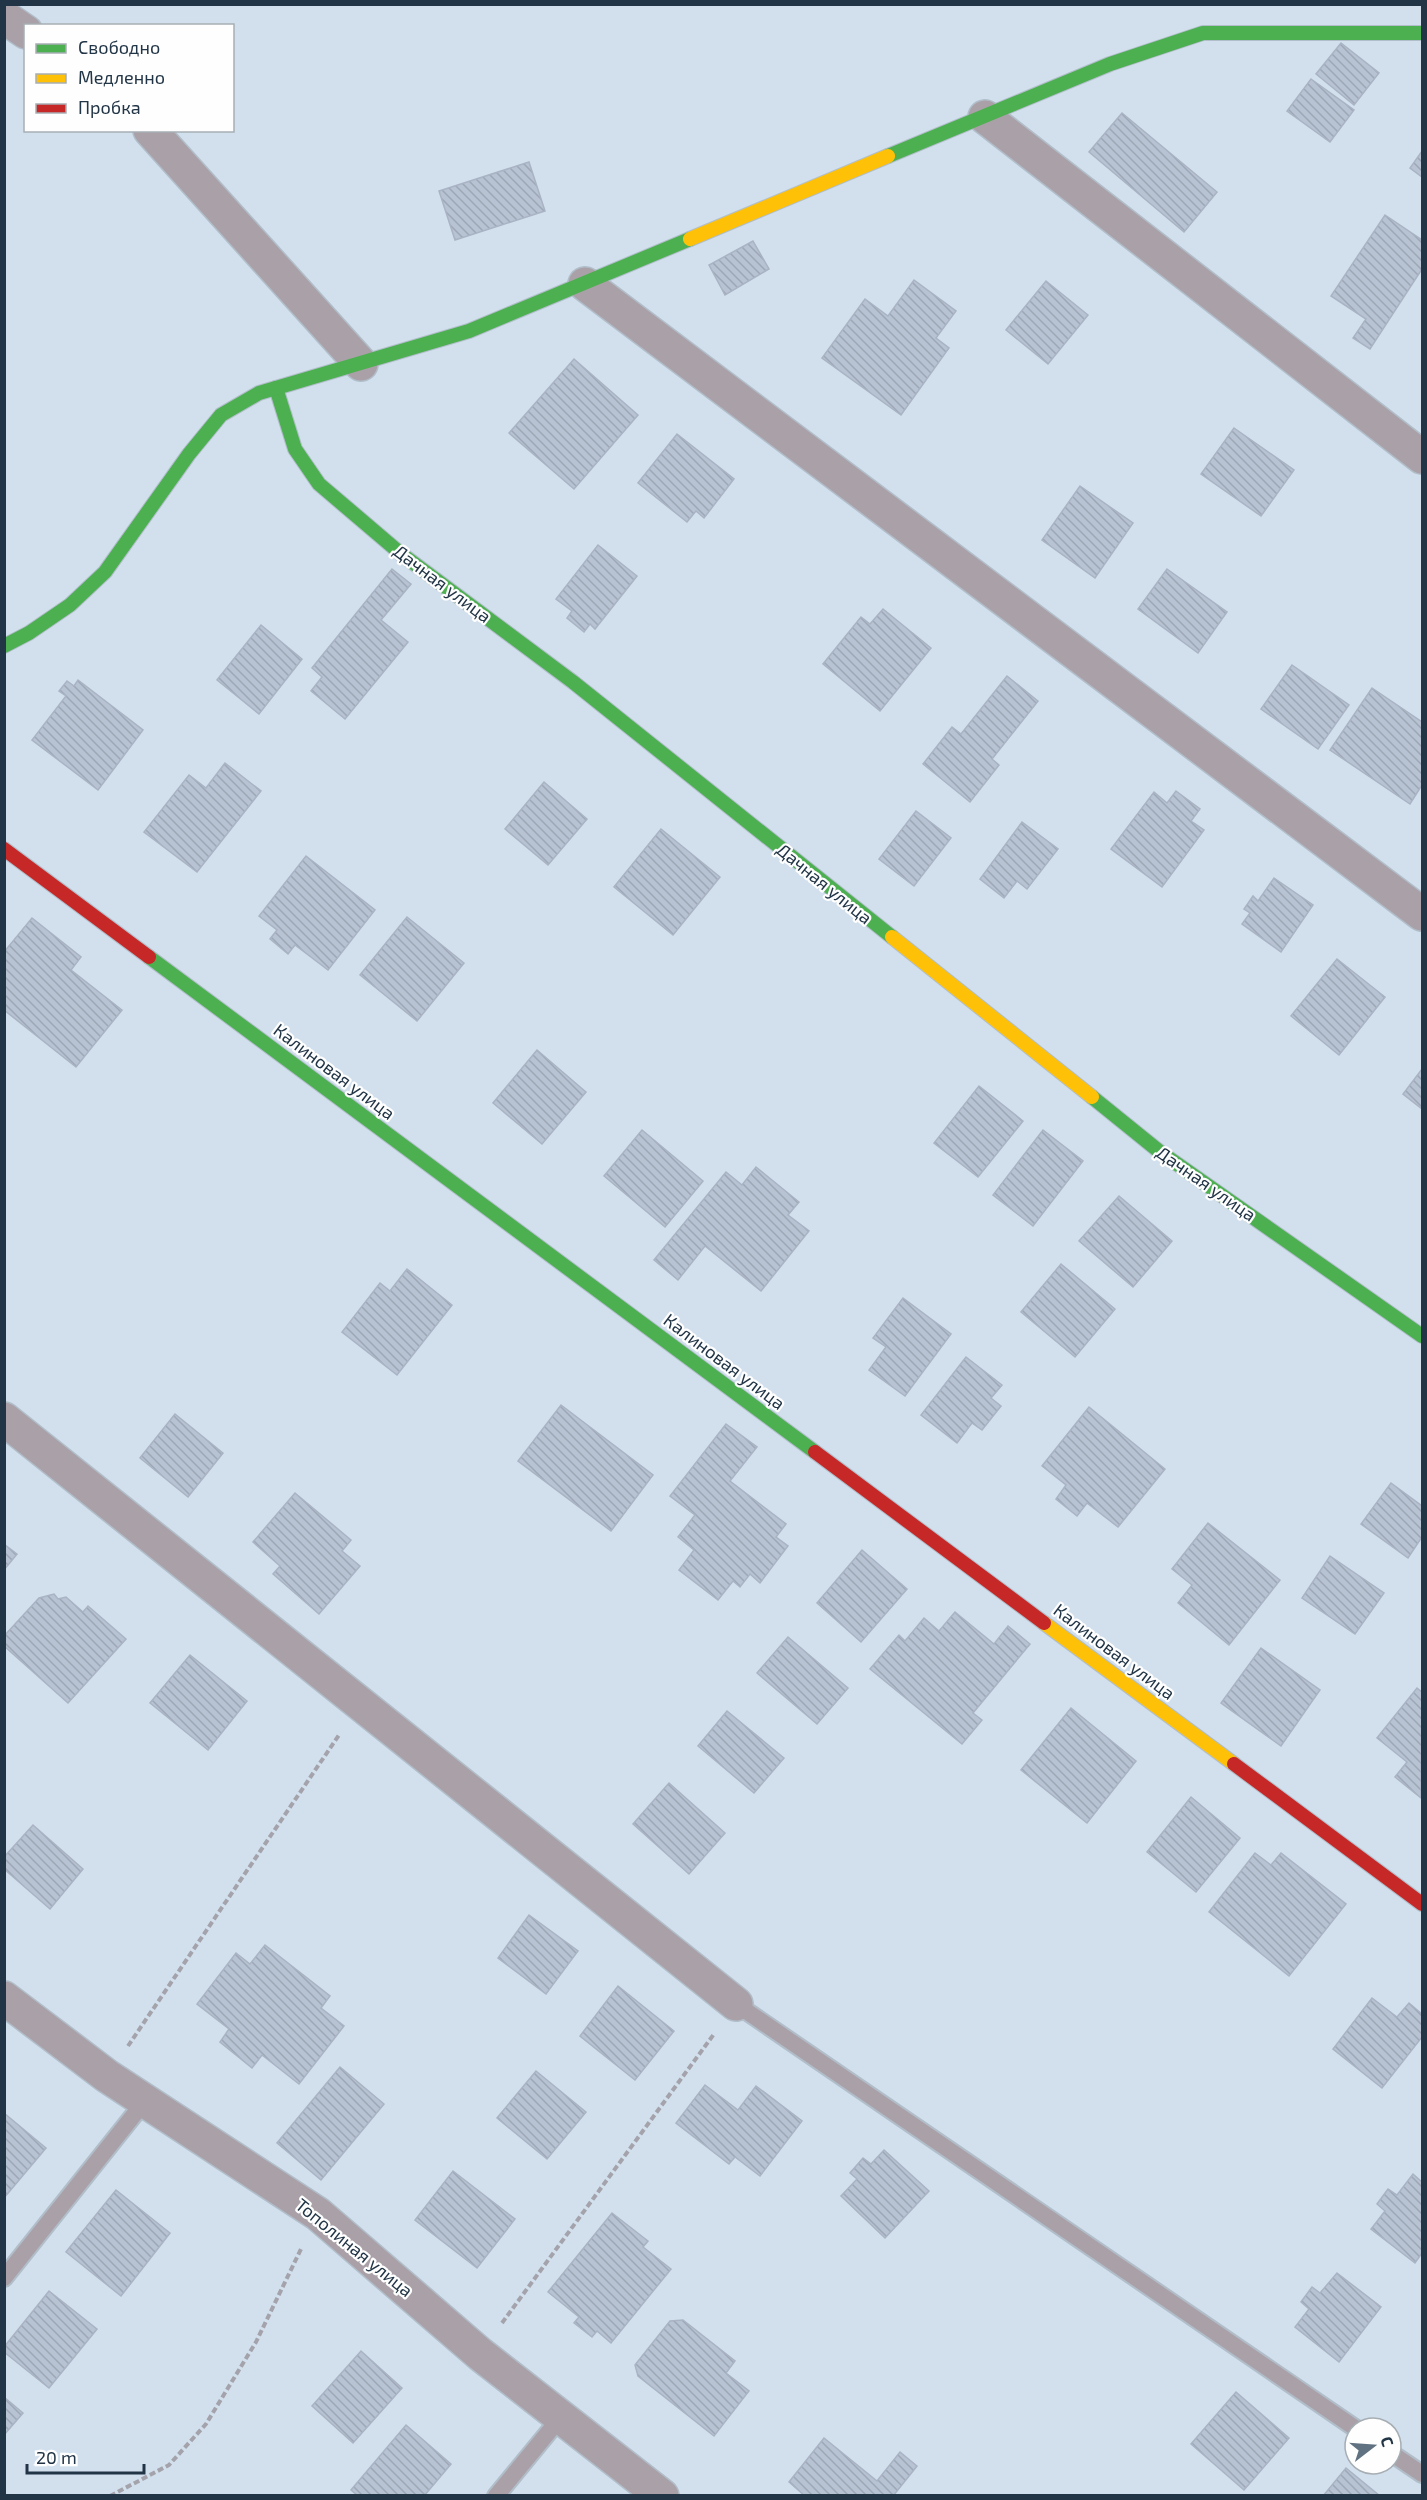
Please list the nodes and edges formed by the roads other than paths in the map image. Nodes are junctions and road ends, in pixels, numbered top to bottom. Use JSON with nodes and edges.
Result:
{"nodes":[{"id":1,"x":4,"y":17,"type":"edge"},
{"id":2,"x":24,"y":31,"type":"edge"},
{"id":3,"x":1422,"y":33,"type":"edge"},
{"id":4,"x":985,"y":117,"type":"junction"},
{"id":5,"x":152,"y":132,"type":"edge"},
{"id":6,"x":585,"y":284,"type":"junction"},
{"id":7,"x":361,"y":364,"type":"junction"},
{"id":8,"x":276,"y":388,"type":"junction"},
{"id":9,"x":1422,"y":457,"type":"edge"},
{"id":10,"x":4,"y":646,"type":"edge"},
{"id":11,"x":4,"y":849,"type":"edge"},
{"id":12,"x":1422,"y":914,"type":"edge"},
{"id":13,"x":1422,"y":1336,"type":"edge"},
{"id":14,"x":4,"y":1419,"type":"edge"},
{"id":15,"x":1422,"y":1904,"type":"edge"},
{"id":16,"x":4,"y":1998,"type":"edge"},
{"id":17,"x":735,"y":2004,"type":"joint"},
{"id":18,"x":146,"y":2102,"type":"junction"},
{"id":19,"x":4,"y":2278,"type":"edge"},
{"id":20,"x":561,"y":2417,"type":"junction"},
{"id":21,"x":1343,"y":2420,"type":"edge"},
{"id":22,"x":1403,"y":2461,"type":"edge"},
{"id":23,"x":1422,"y":2474,"type":"edge"},
{"id":24,"x":496,"y":2496,"type":"edge"},
{"id":25,"x":662,"y":2496,"type":"edge"}],
"edges":[{"from":1,"to":2,"type":"street"},
{"from":3,"to":4,"type":"street"},
{"from":4,"to":6,"type":"street"},
{"from":4,"to":9,"type":"street"},
{"from":5,"to":7,"type":"street"},
{"from":6,"to":7,"type":"street"},
{"from":6,"to":12,"type":"street"},
{"from":7,"to":8,"type":"street"},
{"from":8,"to":10,"type":"street"},
{"from":8,"to":13,"type":"street","name":"Дачная улица"},
{"from":11,"to":15,"type":"street","name":"Калиновая улица"},
{"from":14,"to":17,"type":"street"},
{"from":16,"to":18,"type":"street","name":"Тополиная улица"},
{"from":17,"to":21,"type":"lane"},
{"from":18,"to":19,"type":"lane"},
{"from":18,"to":20,"type":"street","name":"Тополиная улица"},
{"from":20,"to":24,"type":"lane"},
{"from":20,"to":25,"type":"street","name":"Тополиная улица"},
{"from":22,"to":23,"type":"lane"}]}
